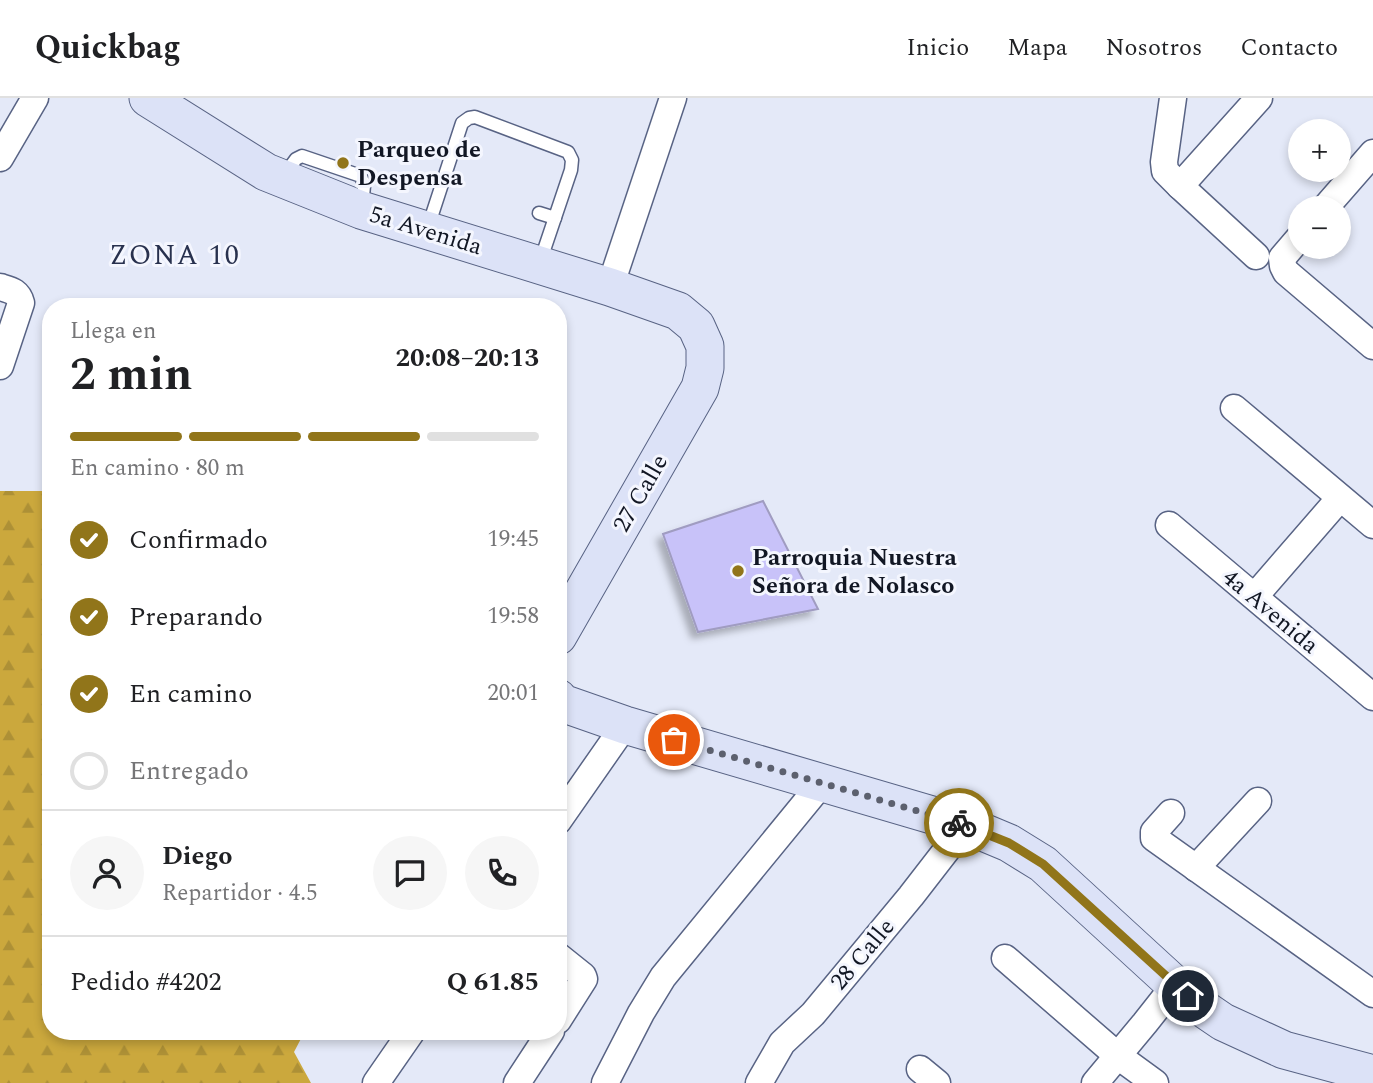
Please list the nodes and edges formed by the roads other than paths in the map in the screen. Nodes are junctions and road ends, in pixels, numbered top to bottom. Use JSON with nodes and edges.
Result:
{"nodes":[{"id":1,"x":35,"y":98,"type":"edge"},
{"id":2,"x":148,"y":98,"type":"edge"},
{"id":3,"x":673,"y":98,"type":"edge"},
{"id":4,"x":1173,"y":98,"type":"edge"},
{"id":5,"x":1259,"y":98,"type":"edge"},
{"id":6,"x":1373,"y":153,"type":"edge"},
{"id":7,"x":0,"y":158,"type":"edge"},
{"id":8,"x":1180,"y":186,"type":"junction"},
{"id":9,"x":1335,"y":196,"type":"edge"},
{"id":10,"x":539,"y":213,"type":"dead end"},
{"id":11,"x":555,"y":218,"type":"junction"},
{"id":12,"x":427,"y":230,"type":"junction"},
{"id":13,"x":1288,"y":251,"type":"edge"},
{"id":14,"x":1256,"y":256,"type":"dead end"},
{"id":15,"x":538,"y":265,"type":"junction"},
{"id":16,"x":610,"y":287,"type":"junction"},
{"id":17,"x":10,"y":292,"type":"edge"},
{"id":18,"x":1373,"y":345,"type":"edge"},
{"id":19,"x":705,"y":346,"type":"joint"},
{"id":20,"x":0,"y":366,"type":"edge"},
{"id":21,"x":1234,"y":408,"type":"dead end"},
{"id":22,"x":1340,"y":498,"type":"junction"},
{"id":23,"x":1373,"y":524,"type":"edge"},
{"id":24,"x":1169,"y":525,"type":"dead end"},
{"id":25,"x":1255,"y":597,"type":"junction"},
{"id":26,"x":567,"y":620,"type":"edge"},
{"id":27,"x":1373,"y":697,"type":"edge"},
{"id":28,"x":567,"y":705,"type":"edge"},
{"id":29,"x":625,"y":725,"type":"junction"},
{"id":30,"x":822,"y":783,"type":"junction"},
{"id":31,"x":1258,"y":801,"type":"dead end"},
{"id":32,"x":567,"y":808,"type":"edge"},
{"id":33,"x":1171,"y":813,"type":"dead end"},
{"id":34,"x":966,"y":825,"type":"junction"},
{"id":35,"x":1196,"y":868,"type":"junction"},
{"id":36,"x":1005,"y":958,"type":"dead end"},
{"id":37,"x":567,"y":963,"type":"edge"},
{"id":38,"x":1175,"y":985,"type":"junction"},
{"id":39,"x":1373,"y":994,"type":"edge"},
{"id":40,"x":567,"y":1006,"type":"edge"},
{"id":41,"x":406,"y":1040,"type":"edge"},
{"id":42,"x":545,"y":1040,"type":"edge"},
{"id":43,"x":1118,"y":1056,"type":"junction"},
{"id":44,"x":1373,"y":1074,"type":"edge"},
{"id":45,"x":376,"y":1083,"type":"edge"},
{"id":46,"x":517,"y":1083,"type":"edge"},
{"id":47,"x":605,"y":1083,"type":"edge"},
{"id":48,"x":759,"y":1083,"type":"edge"},
{"id":49,"x":1095,"y":1083,"type":"edge"},
{"id":50,"x":1155,"y":1083,"type":"edge"}],
"edges":[{"from":1,"to":7,"type":"street"},
{"from":2,"to":12,"type":"street","name":"5a Avenida"},
{"from":3,"to":16,"type":"street"},
{"from":4,"to":8,"type":"street"},
{"from":5,"to":8,"type":"street"},
{"from":6,"to":9,"type":"street"},
{"from":8,"to":14,"type":"street"},
{"from":10,"to":11,"type":"lane"},
{"from":11,"to":12,"type":"lane"},
{"from":11,"to":15,"type":"lane"},
{"from":12,"to":15,"type":"street","name":"5a Avenida"},
{"from":13,"to":18,"type":"street"},
{"from":15,"to":16,"type":"street","name":"5a Avenida"},
{"from":16,"to":19,"type":"street","name":"5a Avenida"},
{"from":17,"to":20,"type":"street"},
{"from":19,"to":26,"type":"street","name":"27 Calle"},
{"from":21,"to":22,"type":"street"},
{"from":22,"to":23,"type":"street"},
{"from":22,"to":25,"type":"street"},
{"from":24,"to":25,"type":"street","name":"4a Avenida"},
{"from":25,"to":27,"type":"street","name":"4a Avenida"},
{"from":28,"to":29,"type":"street"},
{"from":29,"to":30,"type":"street"},
{"from":29,"to":32,"type":"street"},
{"from":30,"to":34,"type":"street"},
{"from":30,"to":47,"type":"street"},
{"from":31,"to":35,"type":"street"},
{"from":33,"to":35,"type":"street"},
{"from":34,"to":38,"type":"street"},
{"from":34,"to":48,"type":"street","name":"28 Calle"},
{"from":35,"to":39,"type":"street"},
{"from":36,"to":43,"type":"street"},
{"from":37,"to":40,"type":"street"},
{"from":38,"to":43,"type":"street"},
{"from":38,"to":44,"type":"street"},
{"from":41,"to":45,"type":"street"},
{"from":42,"to":46,"type":"street"},
{"from":43,"to":49,"type":"street"},
{"from":43,"to":50,"type":"street"}]}
